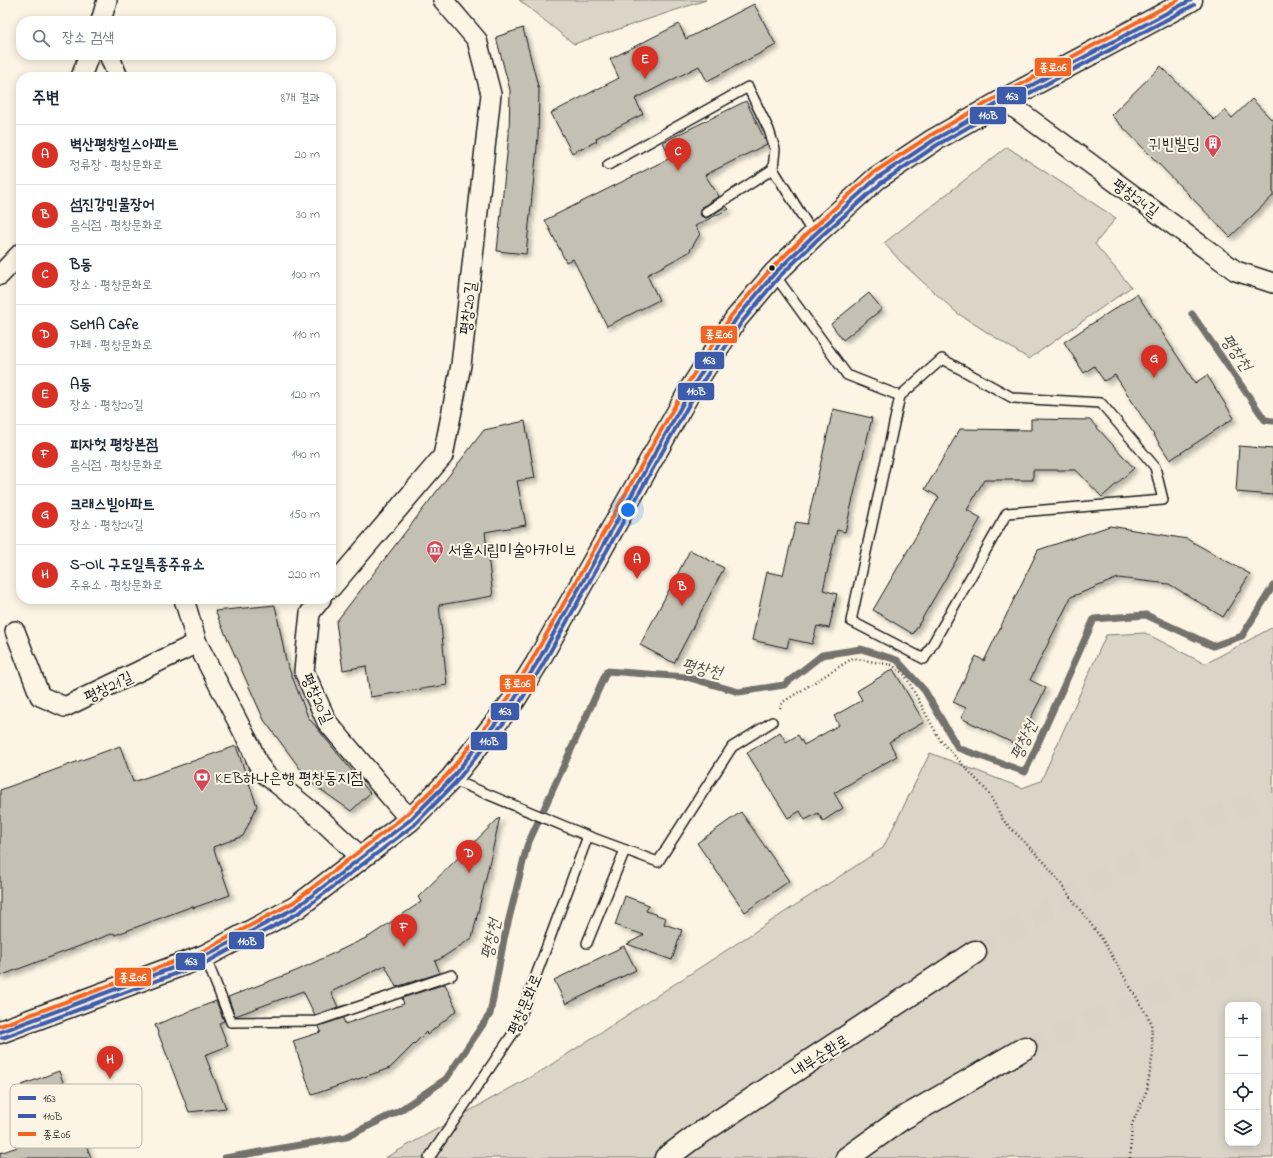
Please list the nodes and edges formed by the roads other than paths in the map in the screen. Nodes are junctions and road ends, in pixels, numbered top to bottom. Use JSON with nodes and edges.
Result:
{"nodes":[{"id":1,"x":106,"y":0,"type":"edge"},
{"id":2,"x":443,"y":0,"type":"edge"},
{"id":3,"x":1191,"y":0,"type":"edge"},
{"id":4,"x":102,"y":16,"type":"edge"},
{"id":5,"x":87,"y":60,"type":"edge"},
{"id":6,"x":111,"y":60,"type":"edge"},
{"id":7,"x":82,"y":72,"type":"edge"},
{"id":8,"x":116,"y":72,"type":"edge"},
{"id":9,"x":1004,"y":100,"type":"junction"},
{"id":10,"x":608,"y":165,"type":"dead end"},
{"id":11,"x":773,"y":169,"type":"junction"},
{"id":12,"x":706,"y":212,"type":"dead end"},
{"id":13,"x":814,"y":235,"type":"junction"},
{"id":14,"x":16,"y":258,"type":"edge"},
{"id":15,"x":774,"y":274,"type":"junction"},
{"id":16,"x":0,"y":275,"type":"edge"},
{"id":17,"x":1273,"y":283,"type":"edge"},
{"id":18,"x":900,"y":396,"type":"junction"},
{"id":19,"x":336,"y":582,"type":"edge"},
{"id":20,"x":185,"y":604,"type":"edge"},
{"id":21,"x":318,"y":604,"type":"edge"},
{"id":22,"x":15,"y":631,"type":"dead end"},
{"id":23,"x":197,"y":643,"type":"junction"},
{"id":24,"x":772,"y":722,"type":"road end"},
{"id":25,"x":452,"y":779,"type":"junction"},
{"id":26,"x":410,"y":820,"type":"junction"},
{"id":27,"x":588,"y":836,"type":"junction"},
{"id":28,"x":625,"y":850,"type":"junction"},
{"id":29,"x":362,"y":858,"type":"junction"},
{"id":30,"x":587,"y":943,"type":"dead end"},
{"id":31,"x":975,"y":952,"type":"tunnel mouth"},
{"id":32,"x":205,"y":956,"type":"junction"},
{"id":33,"x":452,"y":975,"type":"dead end"},
{"id":34,"x":0,"y":1032,"type":"edge"},
{"id":35,"x":1025,"y":1048,"type":"tunnel mouth"},
{"id":36,"x":429,"y":1158,"type":"edge"},
{"id":37,"x":666,"y":1158,"type":"edge"},
{"id":38,"x":847,"y":1158,"type":"edge"}],
"edges":[{"from":1,"to":4,"type":"street"},
{"from":2,"to":19,"type":"street","name":"평창20길"},
{"from":3,"to":9,"type":"main road"},
{"from":5,"to":7,"type":"street"},
{"from":6,"to":8,"type":"street"},
{"from":9,"to":13,"type":"main road"},
{"from":9,"to":17,"type":"street","name":"평창24길"},
{"from":10,"to":11,"type":"lane"},
{"from":11,"to":12,"type":"lane"},
{"from":11,"to":13,"type":"lane"},
{"from":13,"to":15,"type":"main road"},
{"from":14,"to":16,"type":"street"},
{"from":15,"to":18,"type":"lane"},
{"from":15,"to":25,"type":"main road"},
{"from":18,"to":18,"type":"lane"},
{"from":20,"to":23,"type":"street"},
{"from":21,"to":26,"type":"street","name":"평창20길"},
{"from":22,"to":23,"type":"street","name":"평창21길"},
{"from":23,"to":29,"type":"street"},
{"from":24,"to":28,"type":"lane"},
{"from":25,"to":26,"type":"main road"},
{"from":25,"to":27,"type":"lane"},
{"from":26,"to":29,"type":"main road"},
{"from":27,"to":28,"type":"lane"},
{"from":27,"to":36,"type":"lane","name":"평창문화로"},
{"from":28,"to":30,"type":"lane"},
{"from":29,"to":32,"type":"main road"},
{"from":31,"to":37,"type":"main road","name":"내부순환로"},
{"from":32,"to":33,"type":"lane"},
{"from":32,"to":34,"type":"main road"},
{"from":35,"to":38,"type":"main road"}]}
